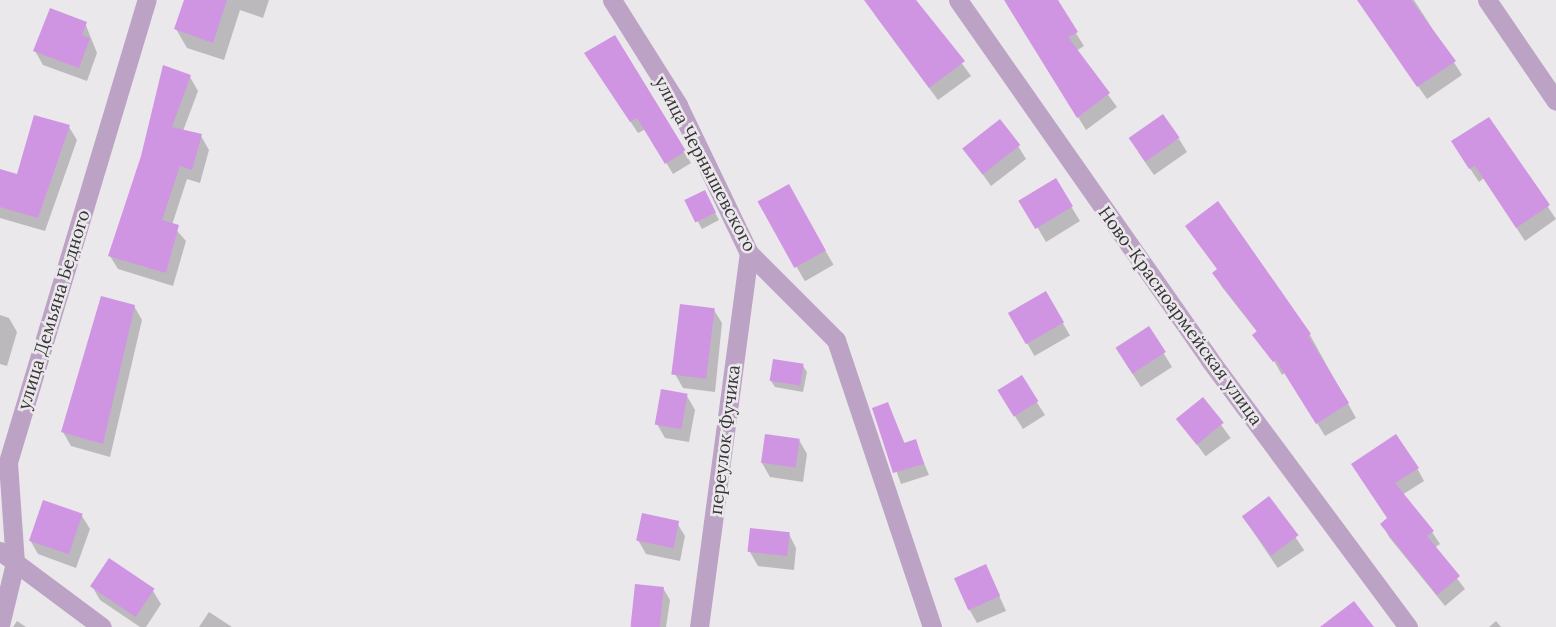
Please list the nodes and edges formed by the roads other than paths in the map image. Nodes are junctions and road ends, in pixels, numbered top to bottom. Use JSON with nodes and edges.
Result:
{"nodes":[{"id":1,"x":147,"y":0,"type":"edge"},
{"id":2,"x":612,"y":0,"type":"edge"},
{"id":3,"x":958,"y":0,"type":"edge"},
{"id":4,"x":1487,"y":0,"type":"edge"},
{"id":5,"x":1556,"y":101,"type":"edge"},
{"id":6,"x":749,"y":253,"type":"junction"},
{"id":7,"x":7,"y":557,"type":"edge"},
{"id":8,"x":0,"y":625,"type":"edge"},
{"id":9,"x":102,"y":627,"type":"edge"},
{"id":10,"x":699,"y":627,"type":"edge"},
{"id":11,"x":932,"y":627,"type":"edge"},
{"id":12,"x":1408,"y":627,"type":"edge"}],
"edges":[{"from":1,"to":7,"type":"street","name":"улица Демьяна Бедного"},
{"from":2,"to":6,"type":"street","name":"улица Чернышевского"},
{"from":3,"to":12,"type":"street","name":"Ново-Красноармейская улица"},
{"from":4,"to":5,"type":"street"},
{"from":6,"to":10,"type":"street","name":"переулок Фучика"},
{"from":6,"to":11,"type":"street","name":"улица Чернышевского"},
{"from":7,"to":8,"type":"street","name":"улица Демьяна Бедного"},
{"from":7,"to":9,"type":"street"}]}
